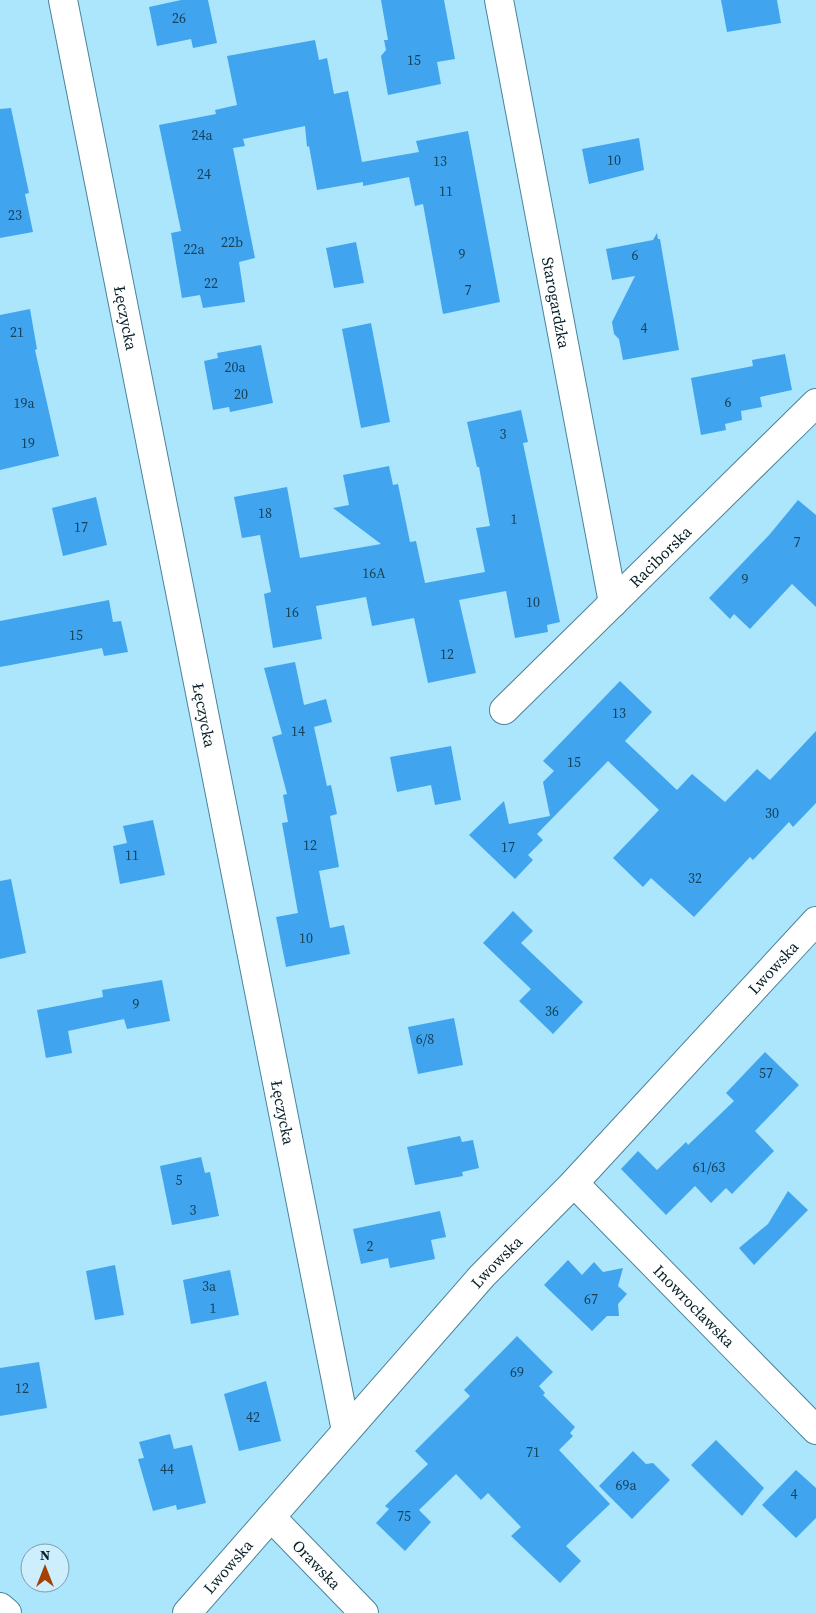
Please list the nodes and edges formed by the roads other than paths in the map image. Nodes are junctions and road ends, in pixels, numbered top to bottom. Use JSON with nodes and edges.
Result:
{"nodes":[{"id":1,"x":63,"y":0,"type":"edge"},
{"id":2,"x":499,"y":0,"type":"edge"},
{"id":3,"x":816,"y":403,"type":"edge"},
{"id":4,"x":613,"y":604,"type":"junction"},
{"id":5,"x":504,"y":710,"type":"dead end"},
{"id":6,"x":816,"y":921,"type":"edge"},
{"id":7,"x":574,"y":1183,"type":"junction"},
{"id":8,"x":816,"y":1430,"type":"edge"},
{"id":9,"x":346,"y":1431,"type":"junction"},
{"id":10,"x":271,"y":1517,"type":"junction"},
{"id":11,"x":0,"y":1607,"type":"edge"},
{"id":12,"x":7,"y":1613,"type":"edge"},
{"id":13,"x":187,"y":1613,"type":"edge"},
{"id":14,"x":364,"y":1613,"type":"edge"}],
"edges":[{"from":1,"to":9,"type":"street","name":"Łęczycka"},
{"from":2,"to":4,"type":"street","name":"Starogardzka"},
{"from":3,"to":4,"type":"street","name":"Raciborska"},
{"from":4,"to":5,"type":"street","name":"Raciborska"},
{"from":6,"to":7,"type":"street","name":"Lwowska"},
{"from":7,"to":8,"type":"street","name":"Inowrocławska"},
{"from":7,"to":9,"type":"street","name":"Lwowska"},
{"from":9,"to":10,"type":"street","name":"Lwowska"},
{"from":10,"to":13,"type":"street","name":"Lwowska"},
{"from":10,"to":14,"type":"street","name":"Orawska"},
{"from":11,"to":12,"type":"street"}]}
